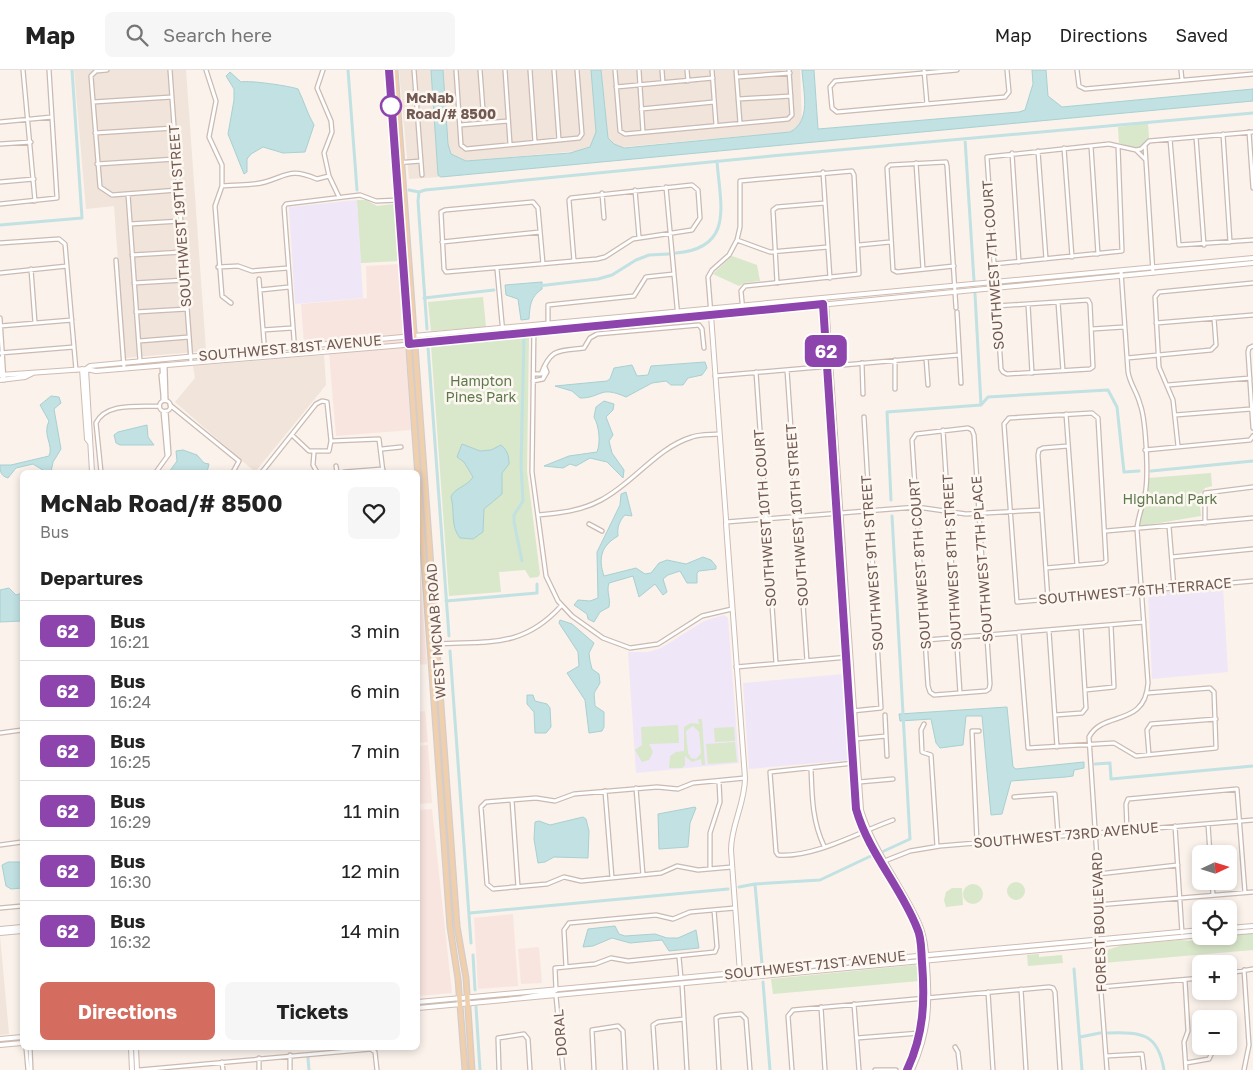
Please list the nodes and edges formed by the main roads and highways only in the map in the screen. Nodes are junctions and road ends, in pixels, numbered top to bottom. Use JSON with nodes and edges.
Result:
{"nodes":[{"id":1,"x":388,"y":70,"type":"edge"},
{"id":2,"x":396,"y":70,"type":"edge"},
{"id":3,"x":414,"y":421,"type":"junction"},
{"id":4,"x":422,"y":421,"type":"junction"},
{"id":5,"x":417,"y":470,"type":"edge"},
{"id":6,"x":420,"y":515,"type":"edge"},
{"id":7,"x":424,"y":560,"type":"junction"},
{"id":8,"x":433,"y":590,"type":"junction"},
{"id":9,"x":465,"y":1070,"type":"edge"},
{"id":10,"x":472,"y":1070,"type":"edge"}],
"edges":[{"from":1,"to":3,"type":"main road","name":"WEST MCNAB ROAD"},
{"from":2,"to":4,"type":"main road","name":"WEST MCNAB ROAD"},
{"from":3,"to":4,"type":"main road"},
{"from":3,"to":5,"type":"main road","name":"WEST MCNAB ROAD"},
{"from":4,"to":8,"type":"main road","name":"WEST MCNAB ROAD"},
{"from":6,"to":7,"type":"main road","name":"WEST MCNAB ROAD"},
{"from":7,"to":8,"type":"main road"},
{"from":7,"to":9,"type":"main road","name":"WEST MCNAB ROAD"},
{"from":8,"to":10,"type":"main road","name":"WEST MCNAB ROAD"}]}
